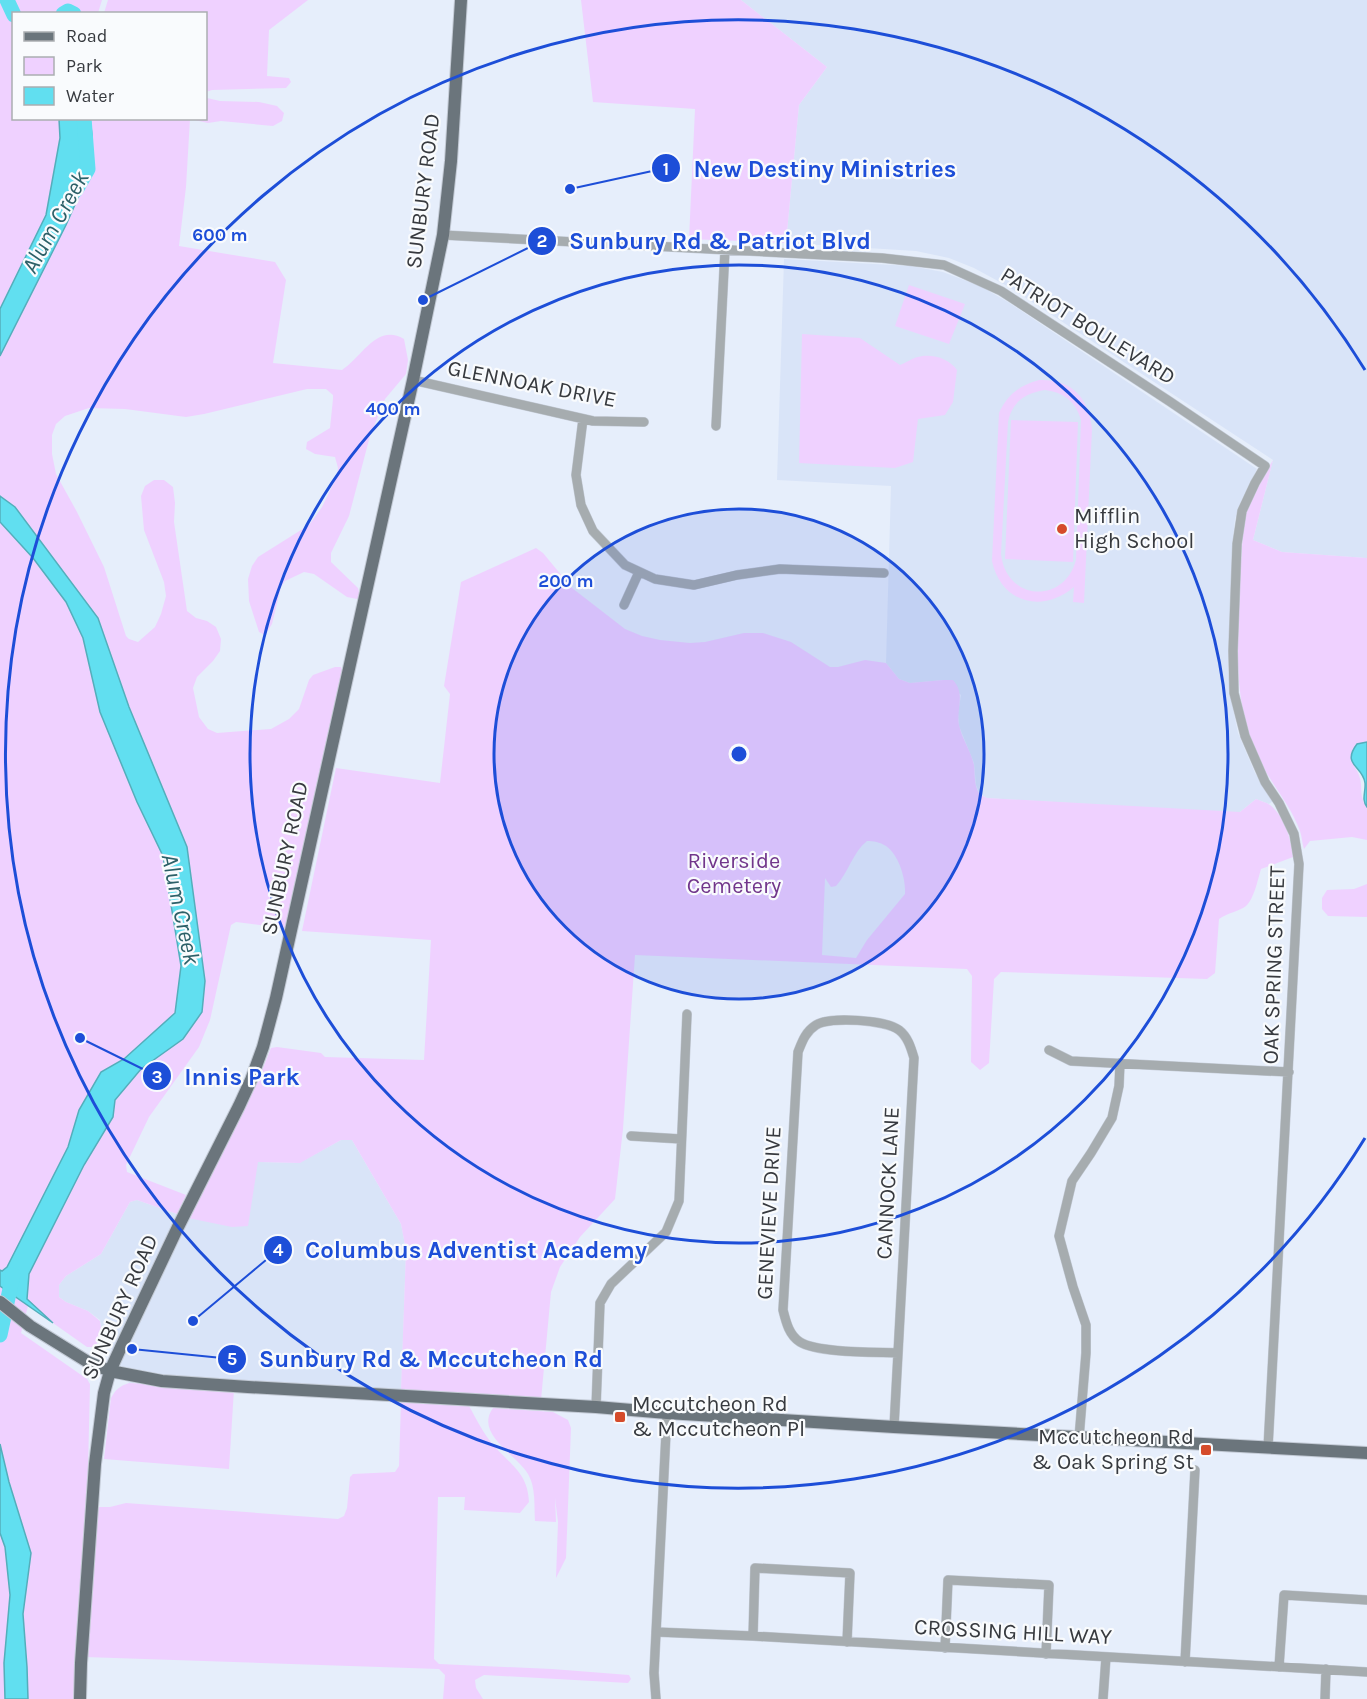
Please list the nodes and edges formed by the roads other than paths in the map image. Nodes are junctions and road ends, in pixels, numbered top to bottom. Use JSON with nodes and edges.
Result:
{"nodes":[{"id":1,"x":461,"y":0,"type":"edge"},
{"id":2,"x":443,"y":235,"type":"junction"},
{"id":3,"x":725,"y":250,"type":"junction"},
{"id":4,"x":413,"y":380,"type":"junction"},
{"id":5,"x":583,"y":418,"type":"junction"},
{"id":6,"x":644,"y":422,"type":"dead end"},
{"id":7,"x":716,"y":426,"type":"dead end"},
{"id":8,"x":1265,"y":466,"type":"joint"},
{"id":9,"x":639,"y":572,"type":"junction"},
{"id":10,"x":884,"y":573,"type":"dead end"},
{"id":11,"x":624,"y":605,"type":"dead end"},
{"id":12,"x":687,"y":1014,"type":"dead end"},
{"id":13,"x":816,"y":1025,"type":"joint"},
{"id":14,"x":1049,"y":1050,"type":"dead end"},
{"id":15,"x":1120,"y":1063,"type":"junction"},
{"id":16,"x":1289,"y":1072,"type":"junction"},
{"id":17,"x":631,"y":1136,"type":"dead end"},
{"id":18,"x":681,"y":1139,"type":"junction"},
{"id":19,"x":0,"y":1302,"type":"edge"},
{"id":20,"x":898,"y":1353,"type":"junction"},
{"id":21,"x":110,"y":1371,"type":"junction"},
{"id":22,"x":596,"y":1407,"type":"junction"},
{"id":23,"x":667,"y":1413,"type":"junction"},
{"id":24,"x":894,"y":1427,"type":"junction"},
{"id":25,"x":1079,"y":1438,"type":"junction"},
{"id":26,"x":1268,"y":1448,"type":"junction"},
{"id":27,"x":1367,"y":1453,"type":"edge"},
{"id":28,"x":1195,"y":1470,"type":"dead end"},
{"id":29,"x":1367,"y":1600,"type":"edge"},
{"id":30,"x":656,"y":1632,"type":"junction"},
{"id":31,"x":753,"y":1636,"type":"junction"},
{"id":32,"x":847,"y":1642,"type":"junction"},
{"id":33,"x":945,"y":1648,"type":"junction"},
{"id":34,"x":1046,"y":1654,"type":"junction"},
{"id":35,"x":1106,"y":1657,"type":"junction"},
{"id":36,"x":1185,"y":1662,"type":"junction"},
{"id":37,"x":1280,"y":1667,"type":"junction"},
{"id":38,"x":1326,"y":1669,"type":"junction"},
{"id":39,"x":1367,"y":1672,"type":"edge"},
{"id":40,"x":80,"y":1699,"type":"edge"},
{"id":41,"x":656,"y":1699,"type":"edge"},
{"id":42,"x":1104,"y":1699,"type":"edge"},
{"id":43,"x":1325,"y":1699,"type":"edge"}],
"edges":[{"from":1,"to":2,"type":"main road","name":"SUNBURY ROAD"},
{"from":2,"to":3,"type":"street","name":"PATRIOT BOULEVARD"},
{"from":2,"to":4,"type":"main road","name":"SUNBURY ROAD"},
{"from":3,"to":7,"type":"street"},
{"from":3,"to":8,"type":"street","name":"PATRIOT BOULEVARD"},
{"from":4,"to":5,"type":"street","name":"GLENNOAK DRIVE"},
{"from":4,"to":21,"type":"main road","name":"SUNBURY ROAD"},
{"from":5,"to":6,"type":"street","name":"GLENNOAK DRIVE"},
{"from":5,"to":9,"type":"street"},
{"from":8,"to":16,"type":"street","name":"OAK SPRING STREET"},
{"from":9,"to":10,"type":"street"},
{"from":9,"to":11,"type":"street"},
{"from":12,"to":18,"type":"street"},
{"from":13,"to":20,"type":"street","name":"CANNOCK LANE"},
{"from":13,"to":20,"type":"street","name":"GENEVIEVE DRIVE"},
{"from":14,"to":15,"type":"street"},
{"from":15,"to":16,"type":"street"},
{"from":15,"to":25,"type":"street"},
{"from":16,"to":26,"type":"street","name":"OAK SPRING STREET"},
{"from":17,"to":18,"type":"street"},
{"from":18,"to":22,"type":"street"},
{"from":19,"to":21,"type":"main road"},
{"from":20,"to":24,"type":"street","name":"CANNOCK LANE"},
{"from":21,"to":22,"type":"main road"},
{"from":21,"to":40,"type":"main road","name":"SUNBURY ROAD"},
{"from":22,"to":23,"type":"main road"},
{"from":23,"to":24,"type":"main road"},
{"from":23,"to":30,"type":"street"},
{"from":24,"to":25,"type":"main road"},
{"from":25,"to":26,"type":"main road"},
{"from":26,"to":27,"type":"main road"},
{"from":28,"to":36,"type":"street"},
{"from":29,"to":37,"type":"street"},
{"from":30,"to":31,"type":"street","name":"CROSSING HILL WAY"},
{"from":30,"to":41,"type":"street"},
{"from":31,"to":32,"type":"street","name":"CROSSING HILL WAY"},
{"from":31,"to":32,"type":"street"},
{"from":32,"to":33,"type":"street","name":"CROSSING HILL WAY"},
{"from":33,"to":34,"type":"street","name":"CROSSING HILL WAY"},
{"from":33,"to":34,"type":"street"},
{"from":34,"to":35,"type":"street","name":"CROSSING HILL WAY"},
{"from":35,"to":36,"type":"street","name":"CROSSING HILL WAY"},
{"from":35,"to":42,"type":"street"},
{"from":36,"to":37,"type":"street","name":"CROSSING HILL WAY"},
{"from":37,"to":38,"type":"street","name":"CROSSING HILL WAY"},
{"from":38,"to":39,"type":"street","name":"CROSSING HILL WAY"},
{"from":38,"to":43,"type":"street"}]}
